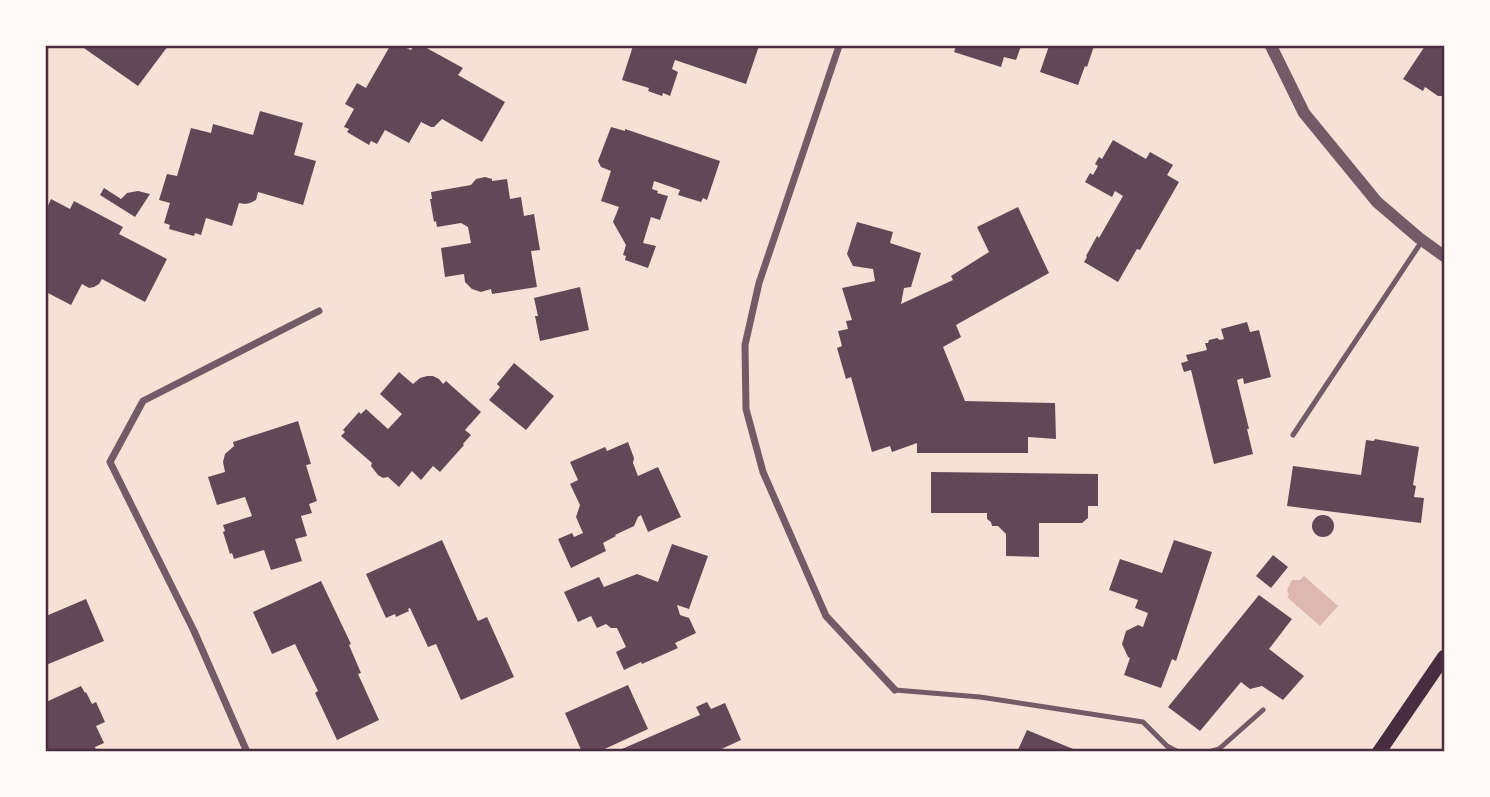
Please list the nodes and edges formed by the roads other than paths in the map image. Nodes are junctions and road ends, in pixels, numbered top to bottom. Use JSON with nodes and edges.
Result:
{"nodes":[{"id":1,"x":839,"y":46,"type":"edge"},
{"id":2,"x":1271,"y":46,"type":"edge"},
{"id":3,"x":1422,"y":241,"type":"junction"},
{"id":4,"x":1444,"y":256,"type":"edge"},
{"id":5,"x":318,"y":311,"type":"dead end"},
{"id":6,"x":1293,"y":435,"type":"dead end"},
{"id":7,"x":1444,"y":657,"type":"edge"},
{"id":8,"x":895,"y":690,"type":"joint"},
{"id":9,"x":1263,"y":710,"type":"dead end"},
{"id":10,"x":247,"y":751,"type":"edge"},
{"id":11,"x":1178,"y":751,"type":"edge"},
{"id":12,"x":1209,"y":751,"type":"edge"},
{"id":13,"x":1379,"y":751,"type":"edge"}],
"edges":[{"from":1,"to":8,"type":"street"},
{"from":2,"to":3,"type":"street"},
{"from":3,"to":4,"type":"street"},
{"from":3,"to":6,"type":"lane"},
{"from":5,"to":10,"type":"street"},
{"from":7,"to":13,"type":"main road"},
{"from":8,"to":11,"type":"lane"},
{"from":9,"to":12,"type":"lane"}]}
